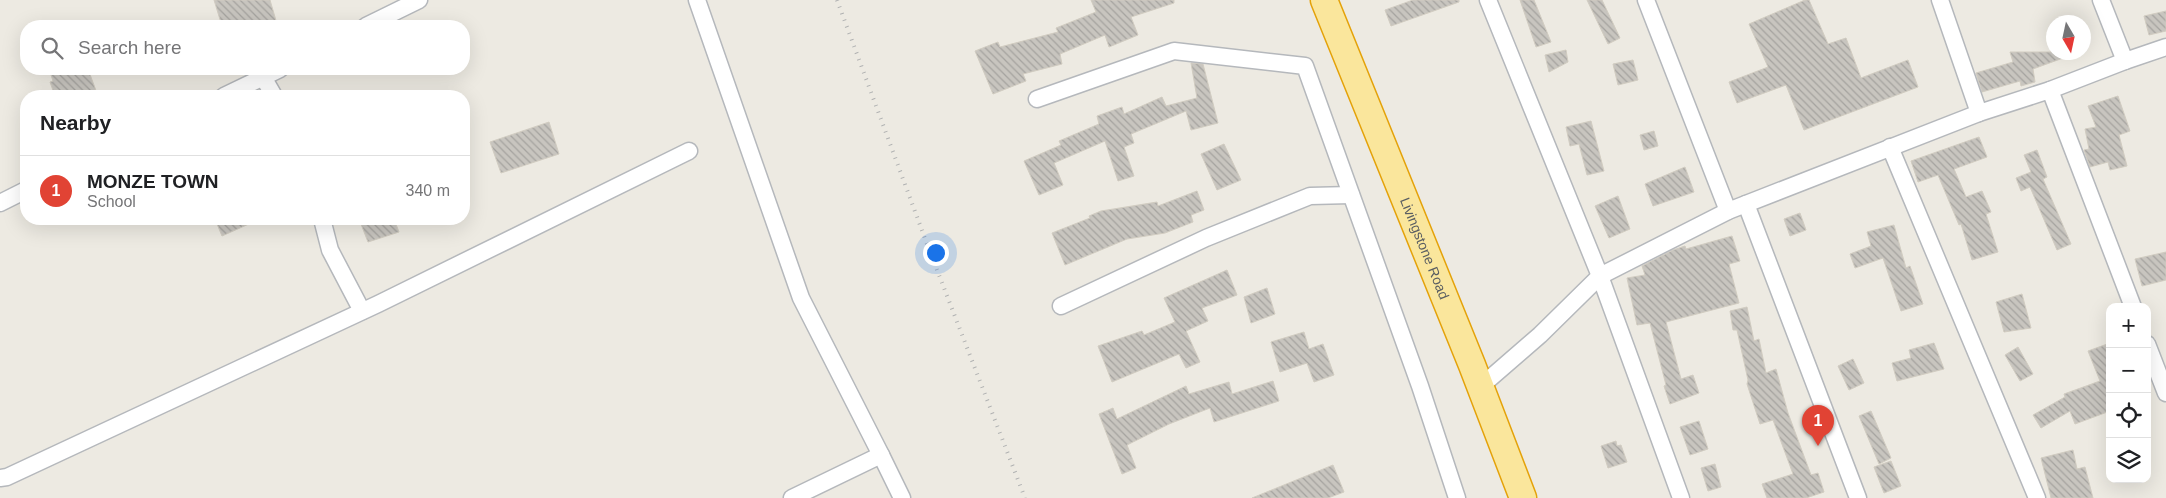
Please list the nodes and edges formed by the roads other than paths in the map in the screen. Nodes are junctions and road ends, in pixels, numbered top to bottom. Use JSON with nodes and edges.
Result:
{"nodes":[{"id":1,"x":419,"y":0,"type":"edge"},
{"id":2,"x":697,"y":0,"type":"edge"},
{"id":3,"x":1324,"y":0,"type":"edge"},
{"id":4,"x":1488,"y":0,"type":"edge"},
{"id":5,"x":1646,"y":0,"type":"edge"},
{"id":6,"x":1940,"y":0,"type":"edge"},
{"id":7,"x":2101,"y":0,"type":"edge"},
{"id":8,"x":378,"y":20,"type":"edge"},
{"id":9,"x":2166,"y":48,"type":"edge"},
{"id":10,"x":2125,"y":61,"type":"junction"},
{"id":11,"x":267,"y":75,"type":"edge"},
{"id":12,"x":263,"y":77,"type":"junction"},
{"id":13,"x":236,"y":90,"type":"edge"},
{"id":14,"x":271,"y":90,"type":"edge"},
{"id":15,"x":2050,"y":90,"type":"junction"},
{"id":16,"x":1037,"y":99,"type":"dead end"},
{"id":17,"x":1979,"y":113,"type":"junction"},
{"id":18,"x":1890,"y":147,"type":"junction"},
{"id":19,"x":689,"y":150,"type":"dead end"},
{"id":20,"x":20,"y":193,"type":"edge"},
{"id":21,"x":1351,"y":195,"type":"junction"},
{"id":22,"x":0,"y":203,"type":"edge"},
{"id":23,"x":1746,"y":204,"type":"junction"},
{"id":24,"x":1728,"y":211,"type":"junction"},
{"id":25,"x":324,"y":225,"type":"edge"},
{"id":26,"x":1600,"y":276,"type":"junction"},
{"id":27,"x":2131,"y":303,"type":"edge"},
{"id":28,"x":1061,"y":306,"type":"dead end"},
{"id":29,"x":362,"y":311,"type":"junction"},
{"id":30,"x":2149,"y":348,"type":"edge"},
{"id":31,"x":1480,"y":387,"type":"junction"},
{"id":32,"x":2166,"y":393,"type":"edge"},
{"id":33,"x":881,"y":455,"type":"junction"},
{"id":34,"x":0,"y":478,"type":"edge"},
{"id":35,"x":792,"y":498,"type":"edge"},
{"id":36,"x":902,"y":498,"type":"edge"},
{"id":37,"x":1457,"y":498,"type":"edge"},
{"id":38,"x":1523,"y":498,"type":"edge"},
{"id":39,"x":1681,"y":498,"type":"edge"},
{"id":40,"x":1858,"y":498,"type":"edge"},
{"id":41,"x":2037,"y":498,"type":"edge"}],
"edges":[{"from":1,"to":8,"type":"street"},
{"from":2,"to":33,"type":"street"},
{"from":3,"to":31,"type":"highway","name":"Livingstone Road"},
{"from":4,"to":26,"type":"street"},
{"from":5,"to":24,"type":"street"},
{"from":6,"to":17,"type":"street"},
{"from":7,"to":10,"type":"street"},
{"from":9,"to":10,"type":"street"},
{"from":10,"to":15,"type":"street"},
{"from":11,"to":12,"type":"street"},
{"from":12,"to":13,"type":"street"},
{"from":12,"to":14,"type":"street"},
{"from":15,"to":17,"type":"street"},
{"from":15,"to":27,"type":"street"},
{"from":16,"to":21,"type":"street"},
{"from":17,"to":18,"type":"street"},
{"from":18,"to":23,"type":"street"},
{"from":18,"to":41,"type":"street"},
{"from":19,"to":29,"type":"street"},
{"from":20,"to":22,"type":"street"},
{"from":21,"to":28,"type":"street"},
{"from":21,"to":37,"type":"street"},
{"from":23,"to":24,"type":"street"},
{"from":23,"to":40,"type":"street"},
{"from":24,"to":26,"type":"street"},
{"from":25,"to":29,"type":"street"},
{"from":26,"to":31,"type":"street"},
{"from":26,"to":39,"type":"street"},
{"from":29,"to":34,"type":"street"},
{"from":30,"to":32,"type":"street"},
{"from":31,"to":38,"type":"highway","name":"Livingstone Road"},
{"from":33,"to":35,"type":"street"},
{"from":33,"to":36,"type":"street"}]}
